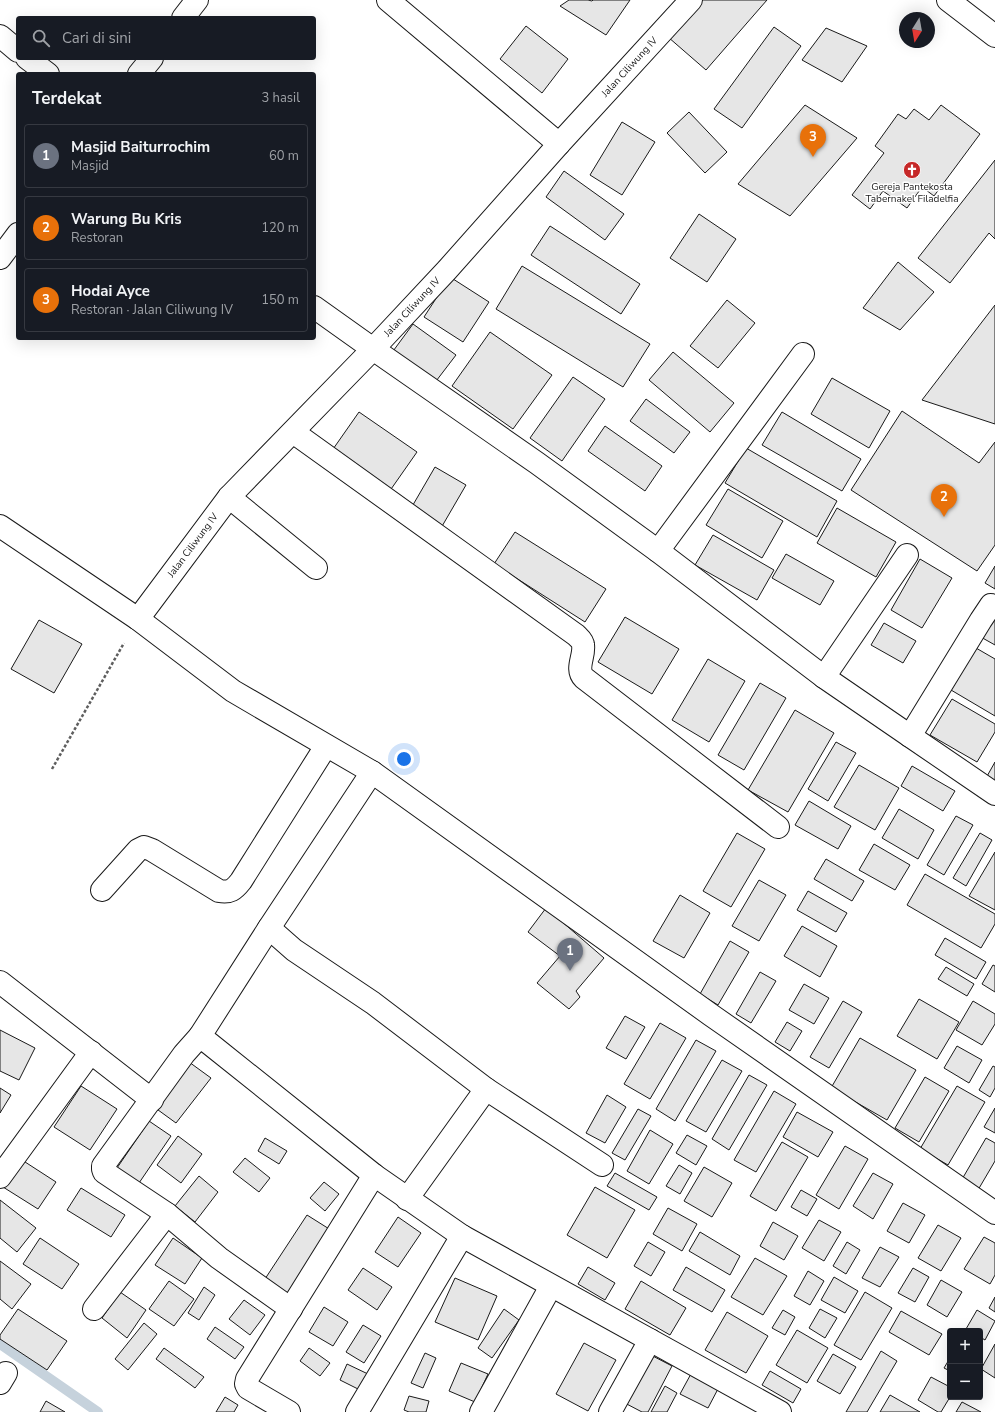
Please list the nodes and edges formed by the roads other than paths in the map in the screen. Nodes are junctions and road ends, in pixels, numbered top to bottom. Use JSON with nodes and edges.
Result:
{"nodes":[{"id":1,"x":197,"y":0,"type":"edge"},
{"id":2,"x":388,"y":0,"type":"edge"},
{"id":3,"x":691,"y":0,"type":"edge"},
{"id":4,"x":948,"y":0,"type":"edge"},
{"id":5,"x":185,"y":16,"type":"edge"},
{"id":6,"x":0,"y":36,"type":"edge"},
{"id":7,"x":995,"y":36,"type":"edge"},
{"id":8,"x":16,"y":49,"type":"edge"},
{"id":9,"x":30,"y":60,"type":"edge"},
{"id":10,"x":150,"y":60,"type":"edge"},
{"id":11,"x":46,"y":72,"type":"edge"},
{"id":12,"x":141,"y":72,"type":"edge"},
{"id":13,"x":559,"y":144,"type":"junction"},
{"id":14,"x":16,"y":237,"type":"edge"},
{"id":15,"x":0,"y":258,"type":"edge"},
{"id":16,"x":316,"y":308,"type":"edge"},
{"id":17,"x":373,"y":349,"type":"junction"},
{"id":18,"x":803,"y":354,"type":"dead end"},
{"id":19,"x":293,"y":432,"type":"junction"},
{"id":20,"x":229,"y":497,"type":"junction"},
{"id":21,"x":0,"y":526,"type":"edge"},
{"id":22,"x":658,"y":551,"type":"junction"},
{"id":23,"x":907,"y":555,"type":"dead end"},
{"id":24,"x":316,"y":568,"type":"dead end"},
{"id":25,"x":995,"y":606,"type":"edge"},
{"id":26,"x":138,"y":618,"type":"junction"},
{"id":27,"x":824,"y":677,"type":"junction"},
{"id":28,"x":910,"y":736,"type":"junction"},
{"id":29,"x":326,"y":746,"type":"junction"},
{"id":30,"x":372,"y":772,"type":"junction"},
{"id":31,"x":995,"y":794,"type":"edge"},
{"id":32,"x":778,"y":827,"type":"dead end"},
{"id":33,"x":102,"y":890,"type":"dead end"},
{"id":34,"x":268,"y":928,"type":"junction"},
{"id":35,"x":0,"y":982,"type":"edge"},
{"id":36,"x":200,"y":1036,"type":"junction"},
{"id":37,"x":91,"y":1052,"type":"junction"},
{"id":38,"x":486,"y":1089,"type":"junction"},
{"id":39,"x":152,"y":1100,"type":"junction"},
{"id":40,"x":602,"y":1165,"type":"dead end"},
{"id":41,"x":374,"y":1175,"type":"junction"},
{"id":42,"x":0,"y":1177,"type":"edge"},
{"id":43,"x":407,"y":1199,"type":"junction"},
{"id":44,"x":995,"y":1213,"type":"edge"},
{"id":45,"x":167,"y":1214,"type":"junction"},
{"id":46,"x":462,"y":1236,"type":"junction"},
{"id":47,"x":551,"y":1286,"type":"junction"},
{"id":48,"x":94,"y":1309,"type":"dead end"},
{"id":49,"x":291,"y":1309,"type":"junction"},
{"id":50,"x":650,"y":1340,"type":"junction"},
{"id":51,"x":289,"y":1412,"type":"edge"},
{"id":52,"x":357,"y":1412,"type":"edge"},
{"id":53,"x":481,"y":1412,"type":"edge"},
{"id":54,"x":610,"y":1412,"type":"edge"},
{"id":55,"x":780,"y":1412,"type":"edge"}],
"edges":[{"from":1,"to":5,"type":"street"},
{"from":2,"to":13,"type":"street"},
{"from":3,"to":13,"type":"street","name":"Jalan Ciliwung IV"},
{"from":4,"to":7,"type":"street"},
{"from":6,"to":8,"type":"street"},
{"from":9,"to":11,"type":"street"},
{"from":10,"to":12,"type":"street"},
{"from":13,"to":17,"type":"street","name":"Jalan Ciliwung IV"},
{"from":14,"to":15,"type":"street"},
{"from":16,"to":17,"type":"street"},
{"from":17,"to":19,"type":"street","name":"Jalan Ciliwung IV"},
{"from":17,"to":22,"type":"street"},
{"from":18,"to":22,"type":"street"},
{"from":19,"to":20,"type":"street","name":"Jalan Ciliwung IV"},
{"from":19,"to":32,"type":"street"},
{"from":20,"to":24,"type":"street"},
{"from":20,"to":26,"type":"street","name":"Jalan Ciliwung IV"},
{"from":21,"to":26,"type":"street"},
{"from":22,"to":27,"type":"street"},
{"from":23,"to":27,"type":"street"},
{"from":25,"to":28,"type":"street"},
{"from":26,"to":29,"type":"street"},
{"from":27,"to":28,"type":"street"},
{"from":28,"to":31,"type":"street"},
{"from":29,"to":30,"type":"street"},
{"from":29,"to":33,"type":"street"},
{"from":30,"to":34,"type":"street"},
{"from":30,"to":44,"type":"street"},
{"from":34,"to":36,"type":"street"},
{"from":34,"to":38,"type":"street"},
{"from":35,"to":37,"type":"street"},
{"from":36,"to":39,"type":"street"},
{"from":36,"to":41,"type":"street"},
{"from":37,"to":39,"type":"street"},
{"from":37,"to":42,"type":"street"},
{"from":38,"to":40,"type":"street"},
{"from":38,"to":43,"type":"street"},
{"from":39,"to":45,"type":"street"},
{"from":41,"to":43,"type":"street"},
{"from":41,"to":49,"type":"street"},
{"from":43,"to":46,"type":"street"},
{"from":45,"to":48,"type":"street"},
{"from":45,"to":49,"type":"street"},
{"from":46,"to":47,"type":"street"},
{"from":46,"to":52,"type":"street"},
{"from":47,"to":50,"type":"street"},
{"from":47,"to":53,"type":"street"},
{"from":49,"to":51,"type":"street"},
{"from":50,"to":54,"type":"street"},
{"from":50,"to":55,"type":"street"}]}
